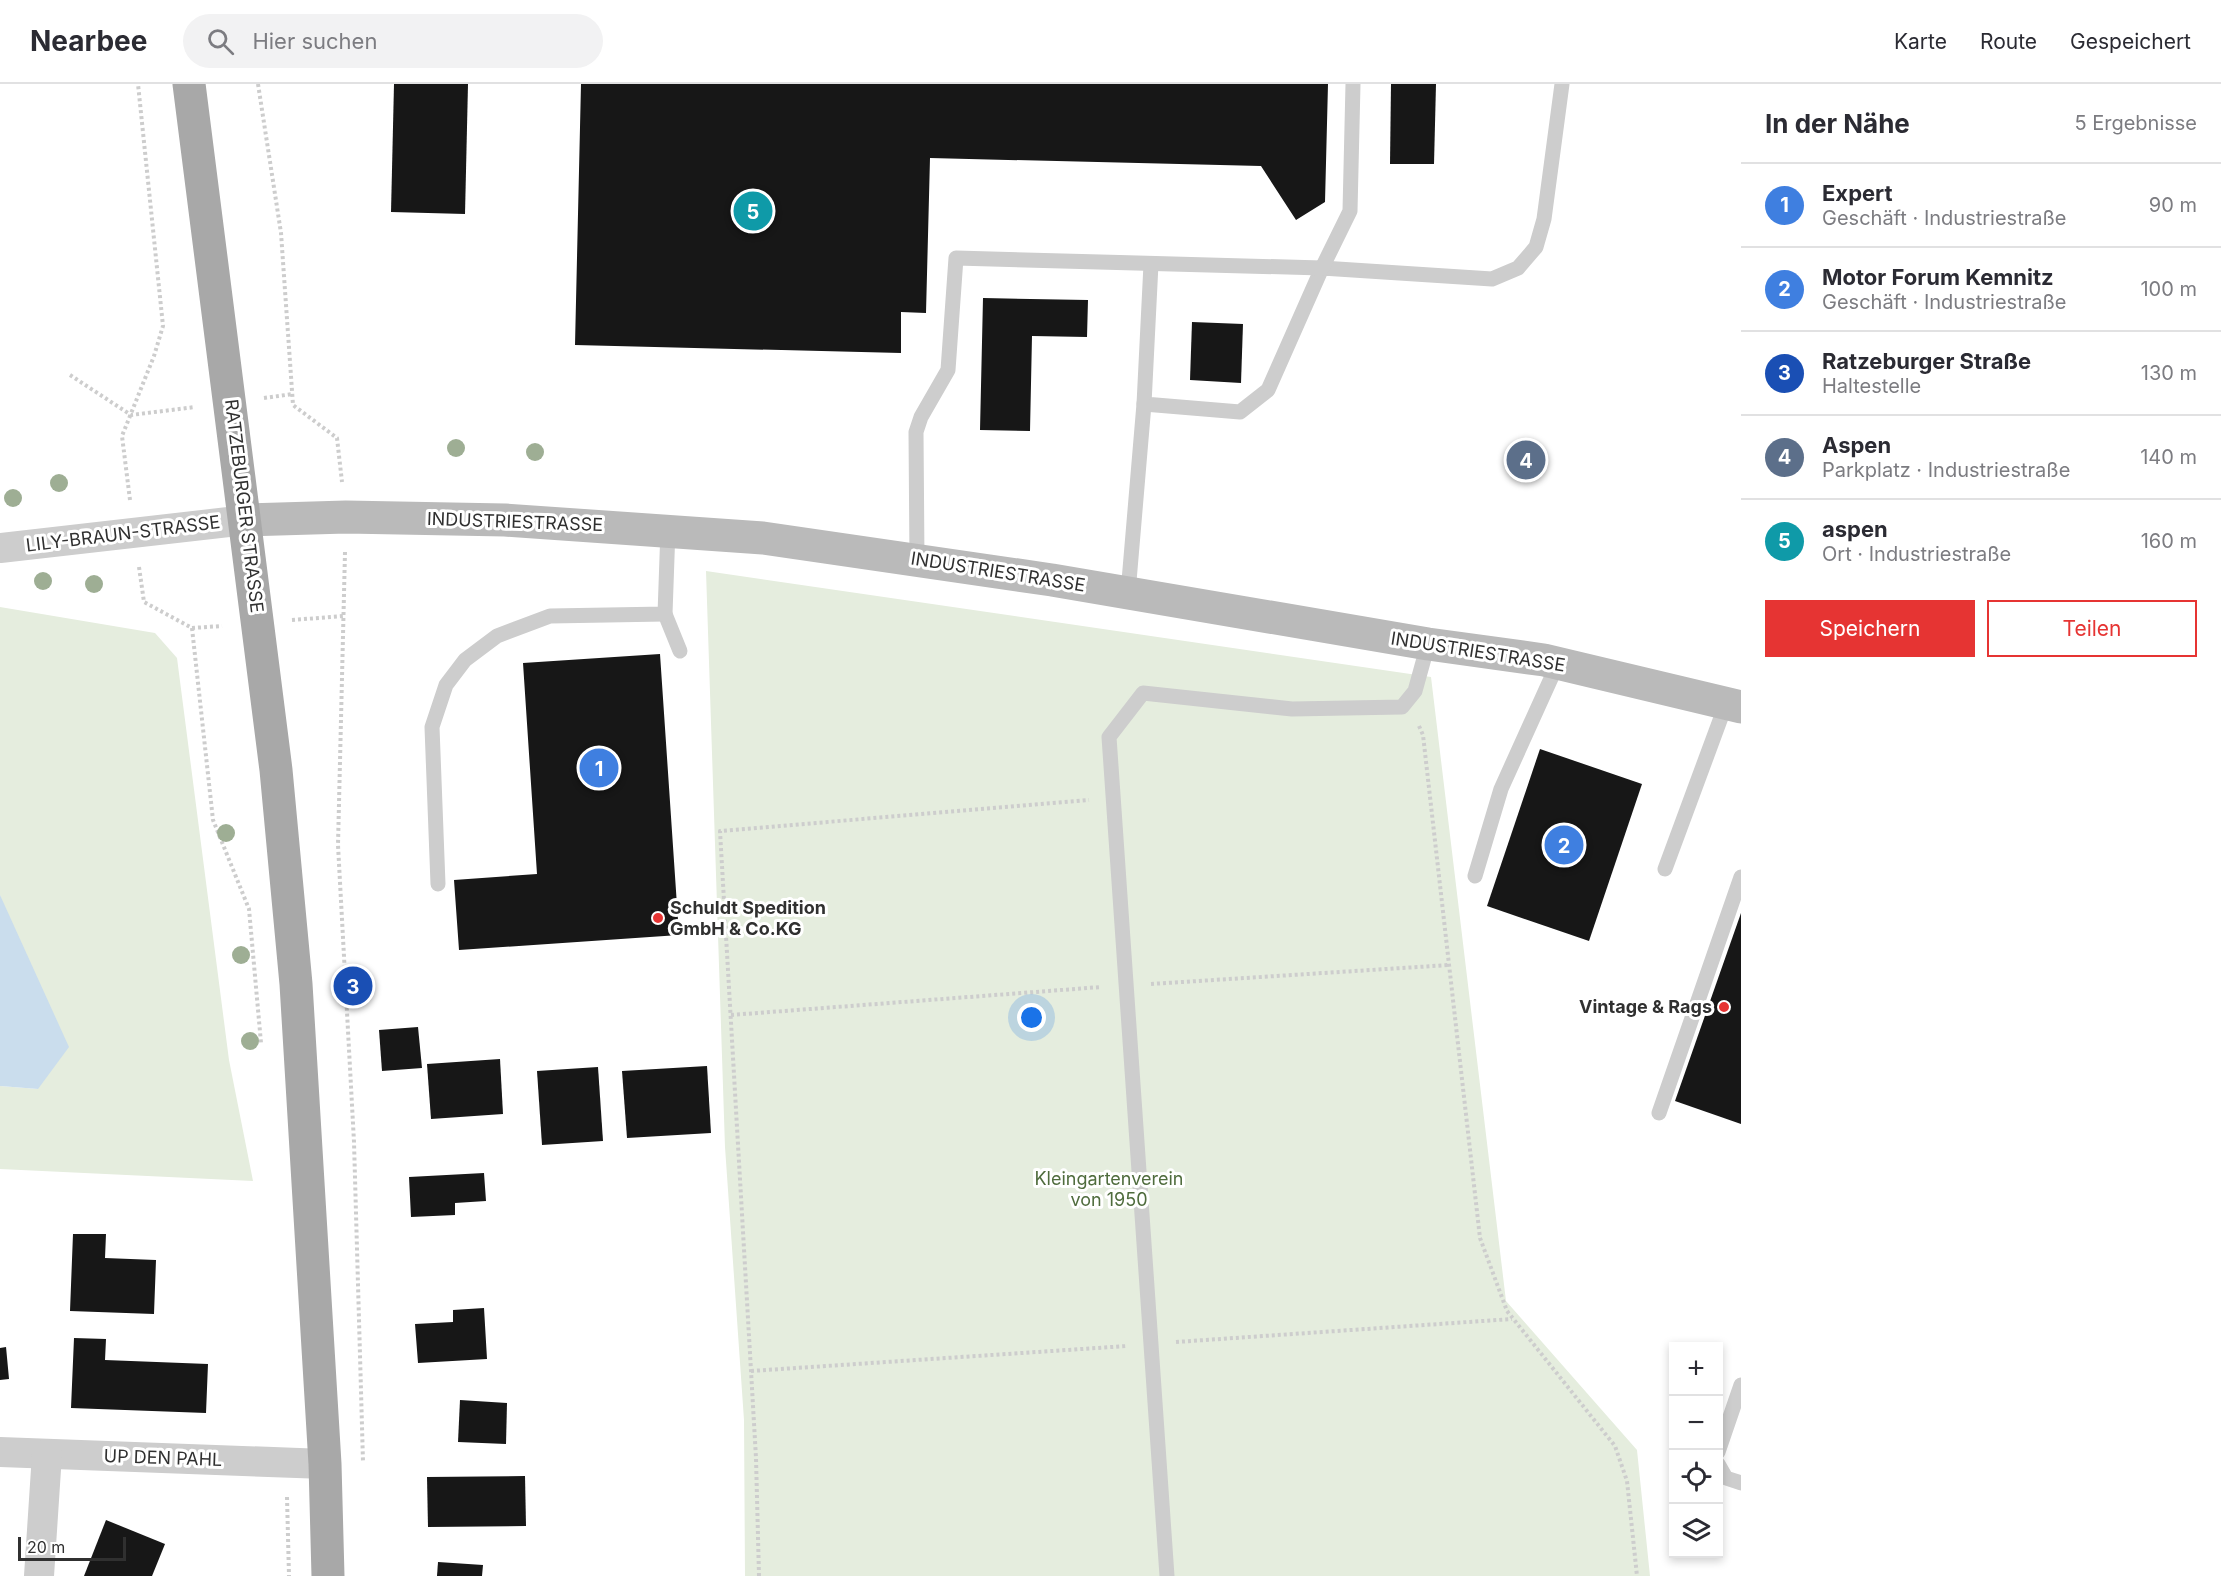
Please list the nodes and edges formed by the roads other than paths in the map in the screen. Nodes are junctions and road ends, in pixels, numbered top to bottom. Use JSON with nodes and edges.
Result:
{"nodes":[{"id":1,"x":189,"y":84,"type":"edge"},
{"id":2,"x":1353,"y":84,"type":"edge"},
{"id":3,"x":1562,"y":84,"type":"edge"},
{"id":4,"x":1151,"y":264,"type":"junction"},
{"id":5,"x":1322,"y":268,"type":"junction"},
{"id":6,"x":1144,"y":404,"type":"junction"},
{"id":7,"x":246,"y":520,"type":"junction"},
{"id":8,"x":668,"y":529,"type":"junction"},
{"id":9,"x":0,"y":548,"type":"edge"},
{"id":10,"x":916,"y":560,"type":"junction"},
{"id":11,"x":1128,"y":593,"type":"junction"},
{"id":12,"x":665,"y":614,"type":"junction"},
{"id":13,"x":1428,"y":644,"type":"junction"},
{"id":14,"x":680,"y":651,"type":"dead end"},
{"id":15,"x":1558,"y":663,"type":"junction"},
{"id":16,"x":1733,"y":705,"type":"edge"},
{"id":17,"x":1665,"y":869,"type":"dead end"},
{"id":18,"x":1475,"y":876,"type":"dead end"},
{"id":19,"x":1741,"y":877,"type":"edge"},
{"id":20,"x":438,"y":885,"type":"dead end"},
{"id":21,"x":1659,"y":1113,"type":"dead end"},
{"id":22,"x":1741,"y":1385,"type":"edge"},
{"id":23,"x":1720,"y":1450,"type":"edge"},
{"id":24,"x":0,"y":1452,"type":"edge"},
{"id":25,"x":47,"y":1454,"type":"junction"},
{"id":26,"x":326,"y":1464,"type":"junction"},
{"id":27,"x":1723,"y":1472,"type":"edge"},
{"id":28,"x":1741,"y":1483,"type":"edge"},
{"id":29,"x":39,"y":1576,"type":"edge"},
{"id":30,"x":327,"y":1576,"type":"edge"},
{"id":31,"x":1167,"y":1576,"type":"edge"}],
"edges":[{"from":1,"to":7,"type":"main road","name":"RATZEBURGER STRASSE"},
{"from":2,"to":5,"type":"lane"},
{"from":3,"to":5,"type":"lane"},
{"from":4,"to":5,"type":"lane"},
{"from":4,"to":6,"type":"lane"},
{"from":4,"to":10,"type":"lane"},
{"from":5,"to":6,"type":"lane"},
{"from":6,"to":11,"type":"lane"},
{"from":7,"to":8,"type":"main road","name":"INDUSTRIESTRASSE"},
{"from":7,"to":9,"type":"street","name":"LILY-BRAUN-STRASSE"},
{"from":7,"to":26,"type":"main road","name":"RATZEBURGER STRASSE"},
{"from":8,"to":10,"type":"main road","name":"INDUSTRIESTRASSE"},
{"from":8,"to":12,"type":"lane"},
{"from":10,"to":11,"type":"main road","name":"INDUSTRIESTRASSE"},
{"from":11,"to":13,"type":"main road","name":"INDUSTRIESTRASSE"},
{"from":12,"to":14,"type":"lane"},
{"from":12,"to":20,"type":"lane"},
{"from":13,"to":15,"type":"main road","name":"INDUSTRIESTRASSE"},
{"from":13,"to":31,"type":"lane"},
{"from":15,"to":16,"type":"main road","name":"INDUSTRIESTRASSE"},
{"from":15,"to":18,"type":"lane"},
{"from":16,"to":17,"type":"lane"},
{"from":19,"to":21,"type":"lane"},
{"from":22,"to":23,"type":"lane"},
{"from":24,"to":25,"type":"street","name":"UP DEN PAHL"},
{"from":25,"to":26,"type":"street","name":"UP DEN PAHL"},
{"from":25,"to":29,"type":"street"},
{"from":26,"to":30,"type":"main road","name":"RATZEBURGER STRASSE"},
{"from":27,"to":28,"type":"lane"}]}
